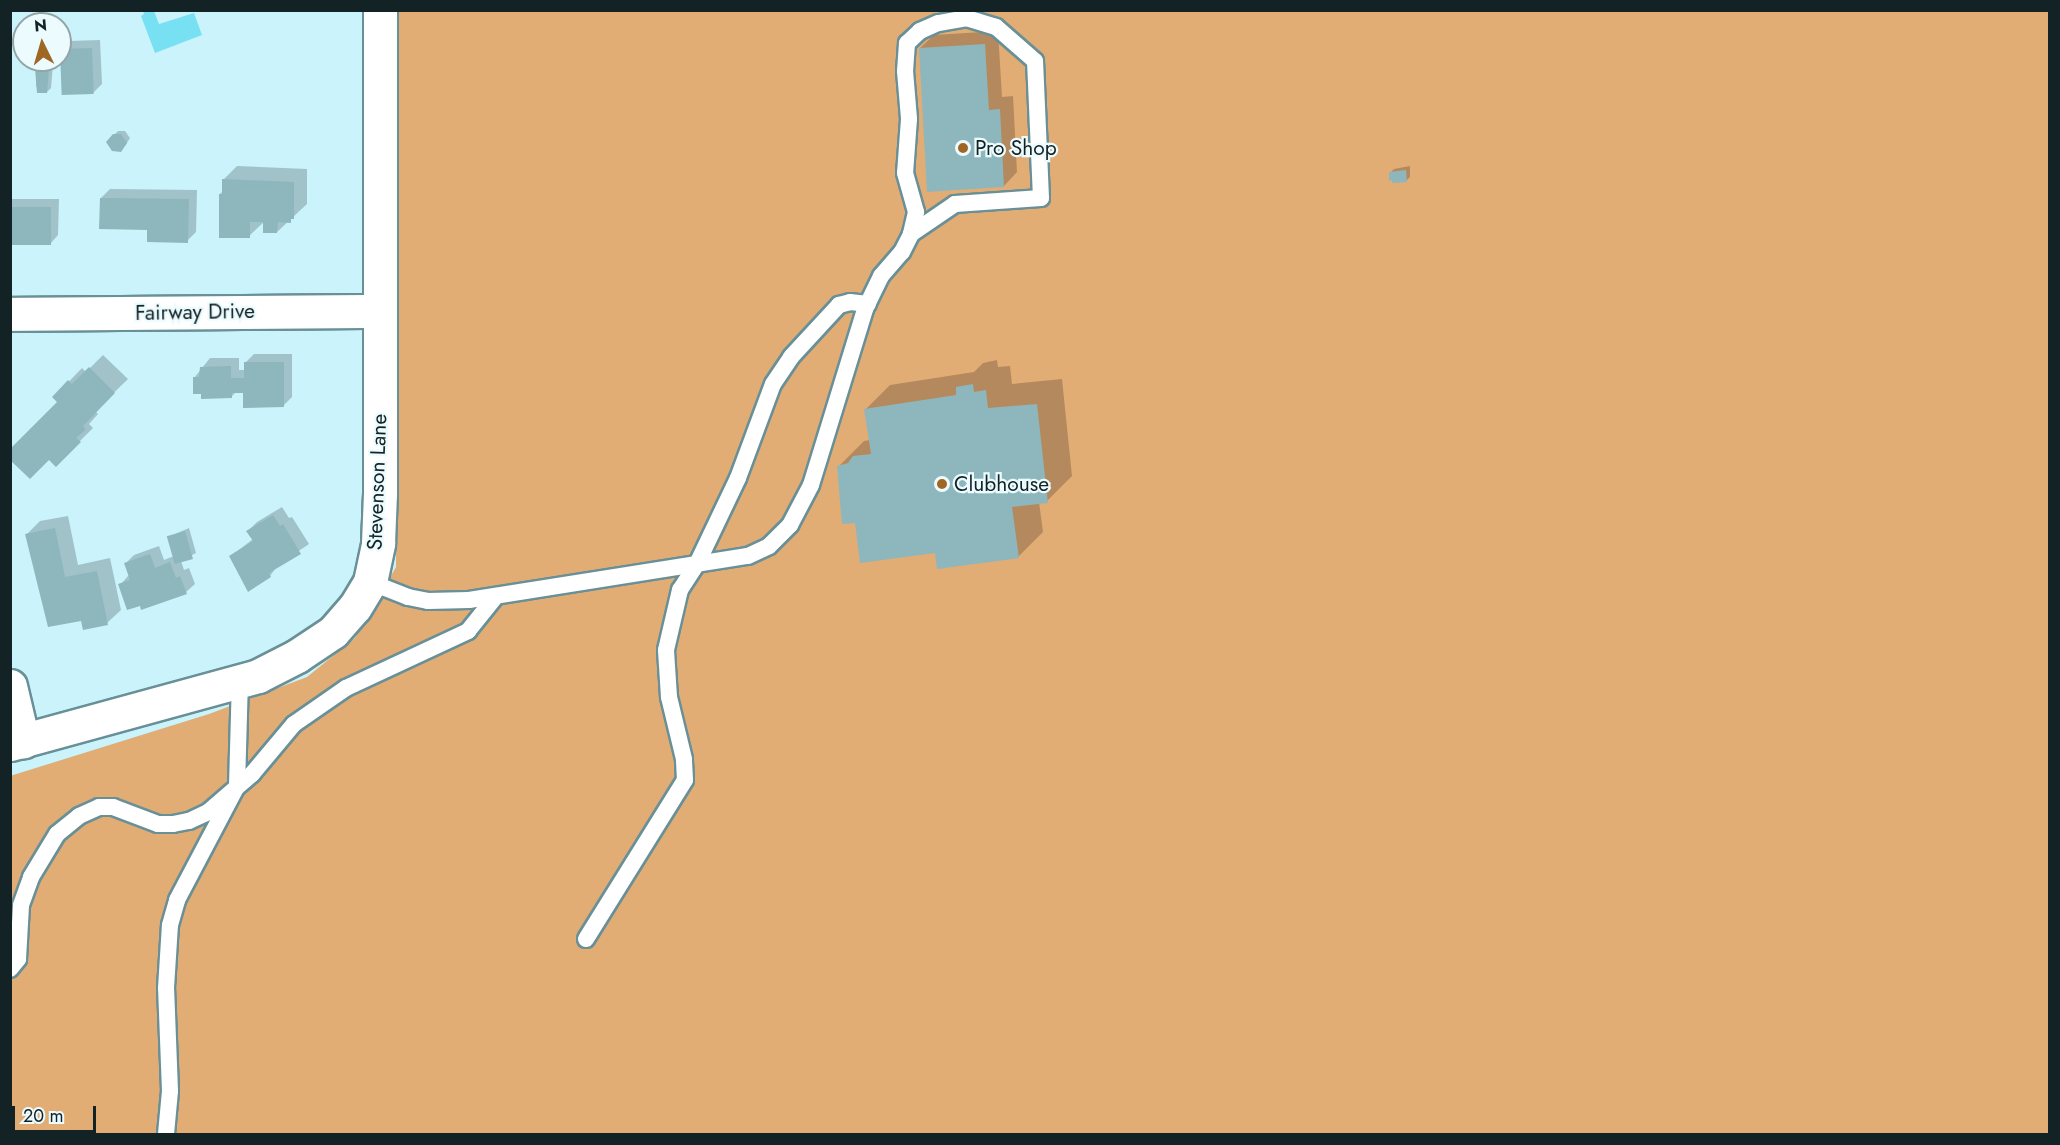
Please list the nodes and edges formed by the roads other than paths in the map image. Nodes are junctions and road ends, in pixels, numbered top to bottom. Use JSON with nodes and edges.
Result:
{"nodes":[{"id":1,"x":380,"y":10,"type":"edge"},
{"id":2,"x":911,"y":234,"type":"junction"},
{"id":3,"x":868,"y":304,"type":"junction"},
{"id":4,"x":379,"y":311,"type":"junction"},
{"id":5,"x":10,"y":314,"type":"edge"},
{"id":6,"x":697,"y":564,"type":"junction"},
{"id":7,"x":370,"y":582,"type":"junction"},
{"id":8,"x":496,"y":596,"type":"junction"},
{"id":9,"x":240,"y":681,"type":"junction"},
{"id":10,"x":10,"y":686,"type":"edge"},
{"id":11,"x":17,"y":743,"type":"edge"},
{"id":12,"x":237,"y":786,"type":"junction"},
{"id":13,"x":586,"y":939,"type":"dead end"},
{"id":14,"x":10,"y":969,"type":"edge"},
{"id":15,"x":166,"y":1134,"type":"edge"}],
"edges":[{"from":1,"to":4,"type":"street","name":"Stevenson Lane"},
{"from":2,"to":2,"type":"lane"},
{"from":2,"to":3,"type":"lane"},
{"from":3,"to":6,"type":"lane"},
{"from":3,"to":6,"type":"lane"},
{"from":4,"to":5,"type":"street","name":"Fairway Drive"},
{"from":4,"to":7,"type":"street","name":"Stevenson Lane"},
{"from":6,"to":8,"type":"lane"},
{"from":6,"to":13,"type":"lane"},
{"from":7,"to":8,"type":"lane"},
{"from":7,"to":9,"type":"street","name":"Stevenson Lane"},
{"from":8,"to":12,"type":"lane"},
{"from":9,"to":11,"type":"street","name":"Stevenson Lane"},
{"from":9,"to":12,"type":"lane"},
{"from":10,"to":11,"type":"street"},
{"from":12,"to":14,"type":"lane"},
{"from":12,"to":15,"type":"lane"}]}
